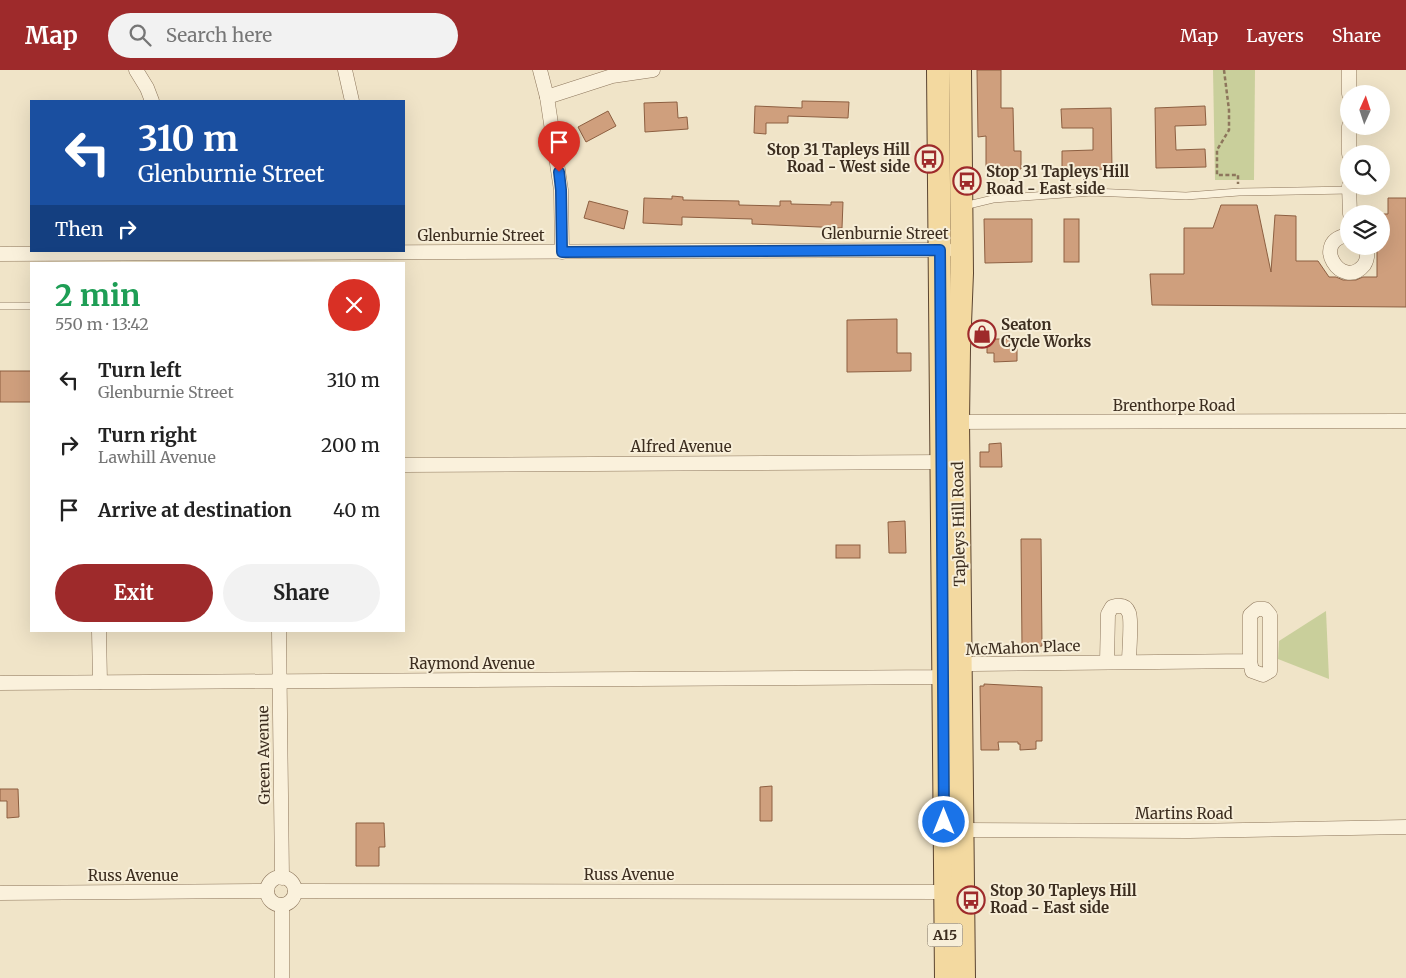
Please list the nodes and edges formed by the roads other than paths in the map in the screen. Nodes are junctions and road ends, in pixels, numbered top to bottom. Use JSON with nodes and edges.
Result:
{"nodes":[{"id":1,"x":136,"y":70,"type":"edge"},
{"id":2,"x":345,"y":70,"type":"edge"},
{"id":3,"x":540,"y":70,"type":"edge"},
{"id":4,"x":653,"y":70,"type":"edge"},
{"id":5,"x":938,"y":70,"type":"edge"},
{"id":6,"x":960,"y":70,"type":"edge"},
{"id":7,"x":1349,"y":70,"type":"edge"},
{"id":8,"x":1349,"y":85,"type":"edge"},
{"id":9,"x":547,"y":97,"type":"junction"},
{"id":10,"x":152,"y":100,"type":"edge"},
{"id":11,"x":352,"y":100,"type":"edge"},
{"id":12,"x":1340,"y":188,"type":"edge"},
{"id":13,"x":961,"y":206,"type":"junction"},
{"id":14,"x":1340,"y":237,"type":"edge"},
{"id":15,"x":951,"y":250,"type":"junction"},
{"id":16,"x":184,"y":252,"type":"edge"},
{"id":17,"x":369,"y":252,"type":"edge"},
{"id":18,"x":562,"y":252,"type":"junction"},
{"id":19,"x":0,"y":254,"type":"edge"},
{"id":20,"x":1367,"y":255,"type":"edge"},
{"id":21,"x":62,"y":259,"type":"edge"},
{"id":22,"x":0,"y":306,"type":"edge"},
{"id":23,"x":30,"y":306,"type":"edge"},
{"id":24,"x":1406,"y":421,"type":"edge"},
{"id":25,"x":950,"y":422,"type":"junction"},
{"id":26,"x":950,"y":462,"type":"junction"},
{"id":27,"x":405,"y":465,"type":"edge"},
{"id":28,"x":99,"y":632,"type":"edge"},
{"id":29,"x":279,"y":632,"type":"edge"},
{"id":30,"x":1129,"y":661,"type":"junction"},
{"id":31,"x":1250,"y":661,"type":"dead end"},
{"id":32,"x":1107,"y":662,"type":"junction"},
{"id":33,"x":952,"y":671,"type":"junction"},
{"id":34,"x":280,"y":681,"type":"junction"},
{"id":35,"x":100,"y":682,"type":"junction"},
{"id":36,"x":0,"y":683,"type":"edge"},
{"id":37,"x":1406,"y":826,"type":"edge"},
{"id":38,"x":963,"y":830,"type":"junction"},
{"id":39,"x":282,"y":878,"type":"junction"},
{"id":40,"x":295,"y":891,"type":"junction"},
{"id":41,"x":267,"y":892,"type":"junction"},
{"id":42,"x":954,"y":892,"type":"junction"},
{"id":43,"x":0,"y":893,"type":"edge"},
{"id":44,"x":282,"y":905,"type":"junction"},
{"id":45,"x":282,"y":978,"type":"edge"},
{"id":46,"x":946,"y":978,"type":"edge"},
{"id":47,"x":964,"y":978,"type":"edge"}],
"edges":[{"from":1,"to":10,"type":"street"},
{"from":2,"to":11,"type":"street"},
{"from":3,"to":9,"type":"street"},
{"from":4,"to":9,"type":"street"},
{"from":5,"to":15,"type":"main road","name":"Tapleys Hill Road","number":"A15"},
{"from":6,"to":13,"type":"main road","name":"Tapleys Hill Road","number":"A15"},
{"from":7,"to":8,"type":"street"},
{"from":9,"to":18,"type":"street"},
{"from":12,"to":13,"type":"lane"},
{"from":13,"to":15,"type":"main road","name":"Tapleys Hill Road","number":"A15"},
{"from":14,"to":20,"type":"street"},
{"from":15,"to":18,"type":"street","name":"Glenburnie Street"},
{"from":15,"to":25,"type":"main road","name":"Tapleys Hill Road","number":"A15"},
{"from":16,"to":17,"type":"street","name":"Glenburnie Street"},
{"from":16,"to":21,"type":"street","name":"Glenburnie Street"},
{"from":17,"to":18,"type":"street","name":"Glenburnie Street"},
{"from":19,"to":21,"type":"street","name":"Glenburnie Street"},
{"from":22,"to":23,"type":"lane"},
{"from":24,"to":25,"type":"street","name":"Brenthorpe Road"},
{"from":25,"to":26,"type":"main road","name":"Tapleys Hill Road","number":"A15"},
{"from":26,"to":27,"type":"street","name":"Alfred Avenue"},
{"from":26,"to":33,"type":"main road","name":"Tapleys Hill Road","number":"A15"},
{"from":28,"to":35,"type":"street"},
{"from":29,"to":34,"type":"street","name":"Green Avenue"},
{"from":30,"to":31,"type":"street","name":"McMahon Place"},
{"from":30,"to":32,"type":"street","name":"McMahon Place"},
{"from":30,"to":32,"type":"street"},
{"from":32,"to":33,"type":"street","name":"McMahon Place"},
{"from":33,"to":34,"type":"street","name":"Raymond Avenue"},
{"from":33,"to":38,"type":"main road","name":"Tapleys Hill Road","number":"A15"},
{"from":33,"to":42,"type":"main road","name":"Tapleys Hill Road","number":"A15"},
{"from":34,"to":35,"type":"street","name":"Raymond Avenue"},
{"from":34,"to":39,"type":"street","name":"Green Avenue"},
{"from":35,"to":36,"type":"street","name":"Raymond Avenue"},
{"from":37,"to":38,"type":"street","name":"Martins Road"},
{"from":38,"to":42,"type":"main road","name":"Tapleys Hill Road","number":"A15"},
{"from":39,"to":40,"type":"street"},
{"from":39,"to":41,"type":"street"},
{"from":40,"to":42,"type":"street","name":"Russ Avenue"},
{"from":40,"to":44,"type":"street"},
{"from":41,"to":43,"type":"street","name":"Russ Avenue"},
{"from":41,"to":44,"type":"street"},
{"from":42,"to":46,"type":"main road","name":"Tapleys Hill Road","number":"A15"},
{"from":42,"to":47,"type":"main road","name":"Tapleys Hill Road","number":"A15"},
{"from":44,"to":45,"type":"street"}]}
